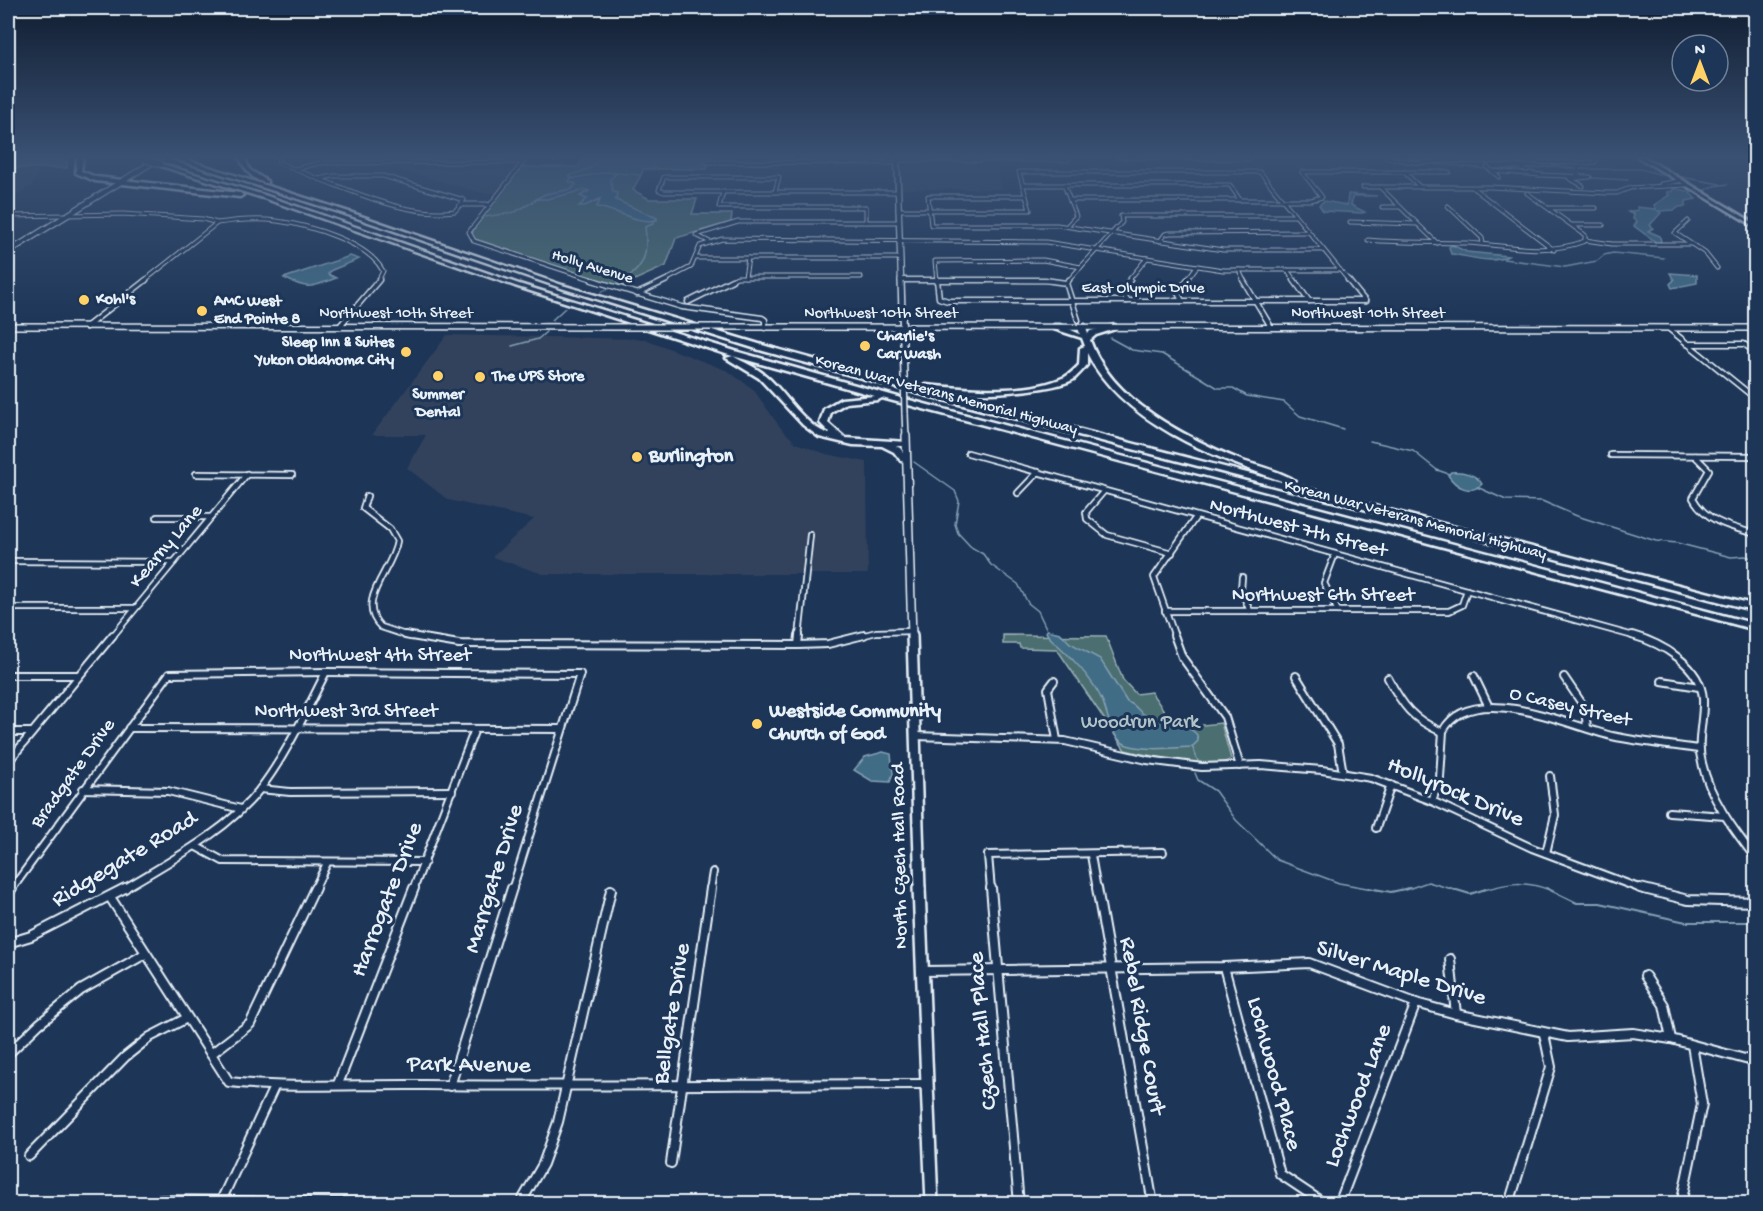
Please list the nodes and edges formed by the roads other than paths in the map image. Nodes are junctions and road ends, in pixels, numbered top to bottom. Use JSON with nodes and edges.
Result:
{"nodes":[{"id":1,"x":66,"y":214,"type":"junction"},
{"id":2,"x":309,"y":214,"type":"edge"},
{"id":3,"x":314,"y":214,"type":"edge"},
{"id":4,"x":347,"y":214,"type":"edge"},
{"id":5,"x":483,"y":214,"type":"edge"},
{"id":6,"x":866,"y":214,"type":"edge"},
{"id":7,"x":898,"y":214,"type":"edge"},
{"id":8,"x":930,"y":214,"type":"edge"},
{"id":9,"x":1075,"y":214,"type":"edge"},
{"id":10,"x":1293,"y":214,"type":"edge"},
{"id":11,"x":1407,"y":214,"type":"edge"},
{"id":12,"x":1456,"y":214,"type":"edge"},
{"id":13,"x":1507,"y":214,"type":"edge"},
{"id":14,"x":1555,"y":214,"type":"edge"},
{"id":15,"x":1734,"y":214,"type":"edge"},
{"id":16,"x":8,"y":215,"type":"edge"},
{"id":17,"x":1295,"y":216,"type":"junction"},
{"id":18,"x":333,"y":220,"type":"junction"},
{"id":19,"x":1688,"y":221,"type":"dead end"},
{"id":20,"x":866,"y":222,"type":"junction"},
{"id":21,"x":898,"y":222,"type":"junction"},
{"id":22,"x":1350,"y":222,"type":"dead end"},
{"id":23,"x":217,"y":223,"type":"junction"},
{"id":24,"x":1418,"y":224,"type":"junction"},
{"id":25,"x":1571,"y":225,"type":"junction"},
{"id":26,"x":1603,"y":225,"type":"dead end"},
{"id":27,"x":1067,"y":226,"type":"junction"},
{"id":28,"x":1755,"y":226,"type":"edge"},
{"id":29,"x":1310,"y":232,"type":"junction"},
{"id":30,"x":1112,"y":234,"type":"junction"},
{"id":31,"x":898,"y":239,"type":"junction"},
{"id":32,"x":1368,"y":240,"type":"dead end"},
{"id":33,"x":1585,"y":240,"type":"junction"},
{"id":34,"x":1160,"y":241,"type":"junction"},
{"id":35,"x":710,"y":242,"type":"junction"},
{"id":36,"x":1437,"y":243,"type":"junction"},
{"id":37,"x":1483,"y":244,"type":"junction"},
{"id":38,"x":1691,"y":244,"type":"junction"},
{"id":39,"x":1097,"y":250,"type":"junction"},
{"id":40,"x":1323,"y":250,"type":"junction"},
{"id":41,"x":1555,"y":250,"type":"junction"},
{"id":42,"x":8,"y":252,"type":"edge"},
{"id":43,"x":696,"y":258,"type":"junction"},
{"id":44,"x":748,"y":258,"type":"junction"},
{"id":45,"x":899,"y":258,"type":"junction"},
{"id":46,"x":1147,"y":258,"type":"junction"},
{"id":47,"x":1197,"y":266,"type":"junction"},
{"id":48,"x":1081,"y":267,"type":"junction"},
{"id":49,"x":1717,"y":268,"type":"dead end"},
{"id":50,"x":1239,"y":270,"type":"junction"},
{"id":51,"x":1287,"y":270,"type":"junction"},
{"id":52,"x":1339,"y":270,"type":"junction"},
{"id":53,"x":745,"y":277,"type":"junction"},
{"id":54,"x":861,"y":277,"type":"dead end"},
{"id":55,"x":900,"y":280,"type":"junction"},
{"id":56,"x":937,"y":280,"type":"junction"},
{"id":57,"x":1066,"y":283,"type":"junction"},
{"id":58,"x":637,"y":294,"type":"junction"},
{"id":59,"x":1072,"y":301,"type":"junction"},
{"id":60,"x":1127,"y":301,"type":"junction"},
{"id":61,"x":1182,"y":301,"type":"junction"},
{"id":62,"x":1254,"y":301,"type":"junction"},
{"id":63,"x":1309,"y":301,"type":"junction"},
{"id":64,"x":688,"y":302,"type":"dead end"},
{"id":65,"x":8,"y":326,"type":"edge"},
{"id":66,"x":86,"y":327,"type":"junction"},
{"id":67,"x":339,"y":327,"type":"junction"},
{"id":68,"x":1056,"y":327,"type":"joint"},
{"id":69,"x":1112,"y":327,"type":"junction"},
{"id":70,"x":1271,"y":327,"type":"junction"},
{"id":71,"x":765,"y":328,"type":"junction"},
{"id":72,"x":902,"y":328,"type":"junction"},
{"id":73,"x":1668,"y":328,"type":"junction"},
{"id":74,"x":1755,"y":328,"type":"edge"},
{"id":75,"x":1081,"y":330,"type":"junction"},
{"id":76,"x":662,"y":332,"type":"junction"},
{"id":77,"x":1687,"y":344,"type":"junction"},
{"id":78,"x":1755,"y":352,"type":"edge"},
{"id":79,"x":864,"y":376,"type":"junction"},
{"id":80,"x":895,"y":399,"type":"junction"},
{"id":81,"x":1755,"y":399,"type":"edge"},
{"id":82,"x":904,"y":442,"type":"junction"},
{"id":83,"x":877,"y":444,"type":"junction"},
{"id":84,"x":968,"y":453,"type":"dead end"},
{"id":85,"x":1611,"y":455,"type":"dead end"},
{"id":86,"x":1695,"y":456,"type":"junction"},
{"id":87,"x":1755,"y":456,"type":"edge"},
{"id":88,"x":904,"y":459,"type":"junction"},
{"id":89,"x":1038,"y":472,"type":"junction"},
{"id":90,"x":196,"y":474,"type":"dead end"},
{"id":91,"x":247,"y":474,"type":"junction"},
{"id":92,"x":292,"y":475,"type":"dead end"},
{"id":93,"x":1104,"y":491,"type":"junction"},
{"id":94,"x":1018,"y":493,"type":"dead end"},
{"id":95,"x":367,"y":496,"type":"dead end"},
{"id":96,"x":1396,"y":515,"type":"junction"},
{"id":97,"x":157,"y":517,"type":"dead end"},
{"id":98,"x":211,"y":517,"type":"junction"},
{"id":99,"x":1196,"y":517,"type":"junction"},
{"id":100,"x":1755,"y":534,"type":"edge"},
{"id":101,"x":810,"y":535,"type":"dead end"},
{"id":102,"x":1172,"y":553,"type":"junction"},
{"id":103,"x":1335,"y":554,"type":"junction"},
{"id":104,"x":8,"y":561,"type":"edge"},
{"id":105,"x":174,"y":562,"type":"junction"},
{"id":106,"x":1242,"y":577,"type":"dead end"},
{"id":107,"x":1467,"y":590,"type":"junction"},
{"id":108,"x":8,"y":608,"type":"edge"},
{"id":109,"x":135,"y":608,"type":"junction"},
{"id":110,"x":1755,"y":608,"type":"edge"},
{"id":111,"x":1165,"y":611,"type":"junction"},
{"id":112,"x":1250,"y":611,"type":"junction"},
{"id":113,"x":1338,"y":611,"type":"junction"},
{"id":114,"x":1755,"y":627,"type":"edge"},
{"id":115,"x":912,"y":631,"type":"junction"},
{"id":116,"x":798,"y":645,"type":"junction"},
{"id":117,"x":326,"y":672,"type":"junction"},
{"id":118,"x":169,"y":674,"type":"joint"},
{"id":119,"x":8,"y":675,"type":"edge"},
{"id":120,"x":79,"y":675,"type":"junction"},
{"id":121,"x":1296,"y":676,"type":"dead end"},
{"id":122,"x":1474,"y":676,"type":"dead end"},
{"id":123,"x":1564,"y":677,"type":"dead end"},
{"id":124,"x":1388,"y":678,"type":"dead end"},
{"id":125,"x":1054,"y":681,"type":"dead end"},
{"id":126,"x":1662,"y":681,"type":"dead end"},
{"id":127,"x":577,"y":684,"type":"joint"},
{"id":128,"x":1699,"y":687,"type":"junction"},
{"id":129,"x":1489,"y":707,"type":"junction"},
{"id":130,"x":129,"y":728,"type":"junction"},
{"id":131,"x":1587,"y":728,"type":"junction"},
{"id":132,"x":297,"y":729,"type":"junction"},
{"id":133,"x":475,"y":729,"type":"junction"},
{"id":134,"x":562,"y":729,"type":"junction"},
{"id":135,"x":8,"y":732,"type":"edge"},
{"id":136,"x":32,"y":732,"type":"junction"},
{"id":137,"x":1442,"y":732,"type":"junction"},
{"id":138,"x":916,"y":736,"type":"junction"},
{"id":139,"x":1057,"y":740,"type":"junction"},
{"id":140,"x":1699,"y":749,"type":"junction"},
{"id":141,"x":8,"y":762,"type":"edge"},
{"id":142,"x":1240,"y":766,"type":"junction"},
{"id":143,"x":1343,"y":773,"type":"junction"},
{"id":144,"x":1550,"y":777,"type":"dead end"},
{"id":145,"x":1391,"y":786,"type":"junction"},
{"id":146,"x":83,"y":789,"type":"junction"},
{"id":147,"x":260,"y":789,"type":"junction"},
{"id":148,"x":452,"y":791,"type":"junction"},
{"id":149,"x":1432,"y":801,"type":"junction"},
{"id":150,"x":241,"y":809,"type":"junction"},
{"id":151,"x":1669,"y":812,"type":"dead end"},
{"id":152,"x":1725,"y":816,"type":"junction"},
{"id":153,"x":1376,"y":828,"type":"dead end"},
{"id":154,"x":195,"y":846,"type":"junction"},
{"id":155,"x":1163,"y":852,"type":"dead end"},
{"id":156,"x":1546,"y":853,"type":"junction"},
{"id":157,"x":988,"y":855,"type":"joint"},
{"id":158,"x":1091,"y":855,"type":"junction"},
{"id":159,"x":1755,"y":860,"type":"edge"},
{"id":160,"x":425,"y":862,"type":"junction"},
{"id":161,"x":327,"y":863,"type":"junction"},
{"id":162,"x":713,"y":872,"type":"dead end"},
{"id":163,"x":610,"y":890,"type":"dead end"},
{"id":164,"x":8,"y":894,"type":"edge"},
{"id":165,"x":110,"y":897,"type":"junction"},
{"id":166,"x":1755,"y":902,"type":"edge"},
{"id":167,"x":8,"y":943,"type":"edge"},
{"id":168,"x":145,"y":954,"type":"junction"},
{"id":169,"x":1449,"y":959,"type":"dead end"},
{"id":170,"x":1224,"y":968,"type":"junction"},
{"id":171,"x":998,"y":969,"type":"junction"},
{"id":172,"x":1111,"y":969,"type":"junction"},
{"id":173,"x":922,"y":971,"type":"junction"},
{"id":174,"x":1645,"y":976,"type":"dead end"},
{"id":175,"x":1416,"y":1003,"type":"junction"},
{"id":176,"x":1455,"y":1014,"type":"junction"},
{"id":177,"x":187,"y":1018,"type":"junction"},
{"id":178,"x":1544,"y":1034,"type":"junction"},
{"id":179,"x":1671,"y":1039,"type":"junction"},
{"id":180,"x":1692,"y":1045,"type":"junction"},
{"id":181,"x":8,"y":1054,"type":"edge"},
{"id":182,"x":211,"y":1054,"type":"junction"},
{"id":183,"x":1755,"y":1062,"type":"edge"},
{"id":184,"x":338,"y":1084,"type":"junction"},
{"id":185,"x":681,"y":1084,"type":"junction"},
{"id":186,"x":927,"y":1084,"type":"junction"},
{"id":187,"x":450,"y":1086,"type":"junction"},
{"id":188,"x":568,"y":1087,"type":"junction"},
{"id":189,"x":274,"y":1088,"type":"junction"},
{"id":190,"x":29,"y":1156,"type":"dead end"},
{"id":191,"x":671,"y":1163,"type":"dead end"},
{"id":192,"x":148,"y":1200,"type":"dead end"},
{"id":193,"x":220,"y":1202,"type":"edge"},
{"id":194,"x":498,"y":1203,"type":"edge"},
{"id":195,"x":520,"y":1203,"type":"edge"},
{"id":196,"x":932,"y":1203,"type":"edge"},
{"id":197,"x":1019,"y":1203,"type":"edge"},
{"id":198,"x":1153,"y":1203,"type":"edge"},
{"id":199,"x":1325,"y":1203,"type":"edge"},
{"id":200,"x":1340,"y":1203,"type":"edge"},
{"id":201,"x":1509,"y":1203,"type":"edge"},
{"id":202,"x":1681,"y":1203,"type":"edge"}],
"edges":[{"from":1,"to":16,"type":"street"},
{"from":1,"to":23,"type":"street"},
{"from":1,"to":42,"type":"main road"},
{"from":2,"to":18,"type":"highway"},
{"from":3,"to":18,"type":"highway","name":"Korean War Veterans Memorial Highway"},
{"from":4,"to":79,"type":"highway","name":"Korean War Veterans Memorial Highway"},
{"from":5,"to":58,"type":"street","name":"Holly Avenue"},
{"from":6,"to":20,"type":"street"},
{"from":7,"to":21,"type":"main road","name":"North Czech Hall Road"},
{"from":8,"to":27,"type":"street"},
{"from":9,"to":27,"type":"street"},
{"from":10,"to":17,"type":"street"},
{"from":11,"to":24,"type":"street"},
{"from":12,"to":37,"type":"street"},
{"from":13,"to":41,"type":"street"},
{"from":14,"to":25,"type":"street"},
{"from":15,"to":28,"type":"main road"},
{"from":17,"to":29,"type":"street"},
{"from":17,"to":30,"type":"street"},
{"from":18,"to":76,"type":"highway","name":"Korean War Veterans Memorial Highway"},
{"from":19,"to":38,"type":"street"},
{"from":20,"to":21,"type":"street"},
{"from":20,"to":35,"type":"street"},
{"from":21,"to":31,"type":"main road","name":"North Czech Hall Road"},
{"from":22,"to":24,"type":"street"},
{"from":23,"to":66,"type":"street"},
{"from":23,"to":67,"type":"street"},
{"from":24,"to":36,"type":"street"},
{"from":25,"to":26,"type":"street"},
{"from":25,"to":33,"type":"street"},
{"from":27,"to":30,"type":"street"},
{"from":29,"to":34,"type":"street"},
{"from":29,"to":40,"type":"street"},
{"from":30,"to":34,"type":"street"},
{"from":30,"to":39,"type":"street"},
{"from":31,"to":35,"type":"street"},
{"from":31,"to":39,"type":"street"},
{"from":31,"to":45,"type":"main road","name":"North Czech Hall Road"},
{"from":32,"to":36,"type":"street"},
{"from":33,"to":38,"type":"street"},
{"from":33,"to":41,"type":"street"},
{"from":34,"to":40,"type":"street"},
{"from":35,"to":43,"type":"street"},
{"from":36,"to":37,"type":"street"},
{"from":37,"to":41,"type":"street"},
{"from":38,"to":49,"type":"street"},
{"from":39,"to":46,"type":"street"},
{"from":39,"to":48,"type":"street"},
{"from":40,"to":52,"type":"street"},
{"from":43,"to":44,"type":"street"},
{"from":43,"to":58,"type":"street"},
{"from":44,"to":45,"type":"street"},
{"from":44,"to":53,"type":"street"},
{"from":45,"to":55,"type":"main road","name":"North Czech Hall Road"},
{"from":46,"to":47,"type":"street"},
{"from":46,"to":60,"type":"street"},
{"from":47,"to":50,"type":"street"},
{"from":47,"to":61,"type":"street"},
{"from":48,"to":56,"type":"street"},
{"from":48,"to":57,"type":"street"},
{"from":50,"to":51,"type":"street"},
{"from":50,"to":62,"type":"street"},
{"from":51,"to":52,"type":"street"},
{"from":51,"to":63,"type":"street"},
{"from":52,"to":63,"type":"street","name":"East Olympic Drive"},
{"from":53,"to":54,"type":"street"},
{"from":53,"to":64,"type":"street"},
{"from":55,"to":56,"type":"street"},
{"from":55,"to":72,"type":"main road","name":"North Czech Hall Road"},
{"from":56,"to":57,"type":"street"},
{"from":56,"to":59,"type":"street","name":"East Olympic Drive"},
{"from":57,"to":59,"type":"street"},
{"from":58,"to":71,"type":"street","name":"Holly Avenue"},
{"from":59,"to":60,"type":"street","name":"East Olympic Drive"},
{"from":59,"to":75,"type":"street"},
{"from":60,"to":61,"type":"street","name":"East Olympic Drive"},
{"from":61,"to":62,"type":"street","name":"East Olympic Drive"},
{"from":62,"to":63,"type":"street","name":"East Olympic Drive"},
{"from":62,"to":70,"type":"street"},
{"from":65,"to":66,"type":"main road","name":"Northwest 10th Street"},
{"from":66,"to":67,"type":"main road","name":"Northwest 10th Street"},
{"from":67,"to":71,"type":"main road","name":"Northwest 10th Street","bridge":true},
{"from":68,"to":72,"type":"main road","name":"Northwest 10th Street"},
{"from":68,"to":75,"type":"highway"},
{"from":69,"to":70,"type":"main road","name":"Northwest 10th Street"},
{"from":69,"to":75,"type":"main road","name":"Northwest 10th Street"},
{"from":69,"to":75,"type":"highway"},
{"from":70,"to":73,"type":"main road","name":"Northwest 10th Street"},
{"from":71,"to":72,"type":"main road","name":"Northwest 10th Street"},
{"from":72,"to":82,"type":"main road","name":"North Czech Hall Road","bridge":true},
{"from":73,"to":74,"type":"main road","name":"Northwest 10th Street"},
{"from":73,"to":77,"type":"street"},
{"from":75,"to":79,"type":"highway"},
{"from":75,"to":96,"type":"highway"},
{"from":76,"to":80,"type":"highway","name":"Korean War Veterans Memorial Highway"},
{"from":76,"to":83,"type":"highway"},
{"from":77,"to":78,"type":"street"},
{"from":77,"to":81,"type":"street"},
{"from":79,"to":96,"type":"highway","name":"Korean War Veterans Memorial Highway"},
{"from":80,"to":82,"type":"highway"},
{"from":80,"to":114,"type":"highway","name":"Korean War Veterans Memorial Highway"},
{"from":82,"to":83,"type":"highway"},
{"from":82,"to":88,"type":"main road","name":"North Czech Hall Road"},
{"from":83,"to":88,"type":"highway"},
{"from":84,"to":89,"type":"street","name":"Northwest 7th Street"},
{"from":85,"to":86,"type":"street"},
{"from":86,"to":87,"type":"street"},
{"from":86,"to":100,"type":"street"},
{"from":88,"to":115,"type":"main road","name":"North Czech Hall Road"},
{"from":89,"to":93,"type":"street","name":"Northwest 7th Street"},
{"from":89,"to":94,"type":"street"},
{"from":90,"to":91,"type":"street"},
{"from":91,"to":92,"type":"street"},
{"from":91,"to":98,"type":"street","name":"Kearny Lane"},
{"from":93,"to":99,"type":"street","name":"Northwest 7th Street"},
{"from":93,"to":102,"type":"street"},
{"from":95,"to":116,"type":"street"},
{"from":96,"to":110,"type":"highway","name":"Korean War Veterans Memorial Highway"},
{"from":97,"to":98,"type":"street"},
{"from":98,"to":105,"type":"street","name":"Kearny Lane"},
{"from":99,"to":102,"type":"street"},
{"from":99,"to":103,"type":"street","name":"Northwest 7th Street"},
{"from":101,"to":116,"type":"street"},
{"from":102,"to":111,"type":"street"},
{"from":103,"to":107,"type":"street","name":"Northwest 7th Street"},
{"from":103,"to":113,"type":"street"},
{"from":104,"to":105,"type":"street"},
{"from":105,"to":109,"type":"street","name":"Kearny Lane"},
{"from":106,"to":112,"type":"street"},
{"from":107,"to":113,"type":"street","name":"Northwest 6th Street"},
{"from":107,"to":128,"type":"street","name":"Northwest 7th Street"},
{"from":108,"to":109,"type":"street"},
{"from":109,"to":120,"type":"street","name":"Kearny Lane"},
{"from":111,"to":112,"type":"street","name":"Northwest 6th Street"},
{"from":111,"to":142,"type":"street"},
{"from":112,"to":113,"type":"street","name":"Northwest 6th Street"},
{"from":115,"to":116,"type":"street"},
{"from":115,"to":138,"type":"main road","name":"North Czech Hall Road"},
{"from":117,"to":118,"type":"street","name":"Northwest 4th Street"},
{"from":117,"to":127,"type":"street","name":"Northwest 4th Street"},
{"from":117,"to":132,"type":"street","name":"Ridgegate Road"},
{"from":118,"to":130,"type":"street","name":"Bradgate Drive"},
{"from":119,"to":120,"type":"street"},
{"from":120,"to":136,"type":"street","name":"Kearny Lane"},
{"from":121,"to":143,"type":"street"},
{"from":122,"to":129,"type":"street"},
{"from":123,"to":131,"type":"street"},
{"from":124,"to":137,"type":"street"},
{"from":125,"to":139,"type":"street"},
{"from":126,"to":128,"type":"street"},
{"from":127,"to":134,"type":"street","name":"Marrgate Drive"},
{"from":128,"to":140,"type":"street"},
{"from":129,"to":131,"type":"street","name":"O Casey Street"},
{"from":129,"to":137,"type":"street","name":"O Casey Street"},
{"from":130,"to":132,"type":"street","name":"Northwest 3rd Street"},
{"from":130,"to":146,"type":"street","name":"Bradgate Drive"},
{"from":131,"to":140,"type":"street","name":"O Casey Street"},
{"from":132,"to":133,"type":"street","name":"Northwest 3rd Street"},
{"from":132,"to":147,"type":"street","name":"Ridgegate Road"},
{"from":133,"to":134,"type":"street","name":"Northwest 3rd Street"},
{"from":133,"to":148,"type":"street","name":"Harrogate Drive"},
{"from":134,"to":187,"type":"street","name":"Marrgate Drive"},
{"from":135,"to":136,"type":"street"},
{"from":136,"to":141,"type":"street","name":"Kearny Lane"},
{"from":137,"to":149,"type":"street"},
{"from":138,"to":139,"type":"street","name":"Hollyrock Drive"},
{"from":138,"to":173,"type":"main road","name":"North Czech Hall Road"},
{"from":139,"to":142,"type":"street","name":"Hollyrock Drive"},
{"from":140,"to":152,"type":"street"},
{"from":142,"to":143,"type":"street","name":"Hollyrock Drive"},
{"from":143,"to":145,"type":"street","name":"Hollyrock Drive"},
{"from":144,"to":156,"type":"street"},
{"from":145,"to":149,"type":"street","name":"Hollyrock Drive"},
{"from":145,"to":153,"type":"street"},
{"from":146,"to":150,"type":"street"},
{"from":146,"to":164,"type":"street","name":"Bradgate Drive"},
{"from":147,"to":148,"type":"street"},
{"from":147,"to":150,"type":"street","name":"Ridgegate Road"},
{"from":148,"to":160,"type":"street","name":"Harrogate Drive"},
{"from":149,"to":156,"type":"street","name":"Hollyrock Drive"},
{"from":150,"to":154,"type":"street","name":"Ridgegate Road"},
{"from":151,"to":152,"type":"street"},
{"from":152,"to":159,"type":"street"},
{"from":154,"to":161,"type":"street"},
{"from":154,"to":165,"type":"street","name":"Ridgegate Road"},
{"from":155,"to":158,"type":"street"},
{"from":156,"to":166,"type":"street","name":"Hollyrock Drive"},
{"from":157,"to":158,"type":"street"},
{"from":157,"to":171,"type":"street","name":"Czech Hall Place"},
{"from":158,"to":172,"type":"street","name":"Rebel Ridge Court"},
{"from":160,"to":161,"type":"street"},
{"from":160,"to":184,"type":"street","name":"Harrogate Drive"},
{"from":161,"to":182,"type":"street"},
{"from":162,"to":185,"type":"street","name":"Bellgate Drive"},
{"from":163,"to":188,"type":"street"},
{"from":165,"to":167,"type":"street","name":"Ridgegate Road"},
{"from":165,"to":168,"type":"street","name":"Park Avenue"},
{"from":168,"to":177,"type":"street","name":"Park Avenue"},
{"from":168,"to":181,"type":"street"},
{"from":169,"to":176,"type":"street"},
{"from":170,"to":172,"type":"street","name":"Silver Maple Drive"},
{"from":170,"to":175,"type":"street","name":"Silver Maple Drive"},
{"from":170,"to":199,"type":"street","name":"Lochwood Place"},
{"from":171,"to":172,"type":"street","name":"Silver Maple Drive"},
{"from":171,"to":173,"type":"street","name":"Silver Maple Drive"},
{"from":171,"to":197,"type":"street","name":"Czech Hall Place"},
{"from":172,"to":198,"type":"street","name":"Rebel Ridge Court"},
{"from":173,"to":186,"type":"main road","name":"North Czech Hall Road"},
{"from":174,"to":179,"type":"street"},
{"from":175,"to":176,"type":"street","name":"Silver Maple Drive"},
{"from":175,"to":200,"type":"street","name":"Lochwood Lane"},
{"from":176,"to":178,"type":"street","name":"Silver Maple Drive"},
{"from":177,"to":182,"type":"street","name":"Park Avenue"},
{"from":177,"to":190,"type":"street"},
{"from":178,"to":179,"type":"street","name":"Silver Maple Drive"},
{"from":178,"to":201,"type":"street"},
{"from":179,"to":180,"type":"street","name":"Silver Maple Drive"},
{"from":180,"to":183,"type":"street","name":"Silver Maple Drive"},
{"from":180,"to":202,"type":"street"},
{"from":182,"to":189,"type":"street","name":"Park Avenue"},
{"from":184,"to":187,"type":"street","name":"Park Avenue"},
{"from":184,"to":189,"type":"street","name":"Park Avenue"},
{"from":185,"to":186,"type":"street","name":"Park Avenue"},
{"from":185,"to":188,"type":"street","name":"Park Avenue"},
{"from":185,"to":191,"type":"street","name":"Bellgate Drive"},
{"from":186,"to":196,"type":"main road","name":"North Czech Hall Road"},
{"from":187,"to":188,"type":"street","name":"Park Avenue"},
{"from":188,"to":195,"type":"street"},
{"from":189,"to":193,"type":"street"},
{"from":192,"to":193,"type":"street"},
{"from":193,"to":194,"type":"street"}]}
